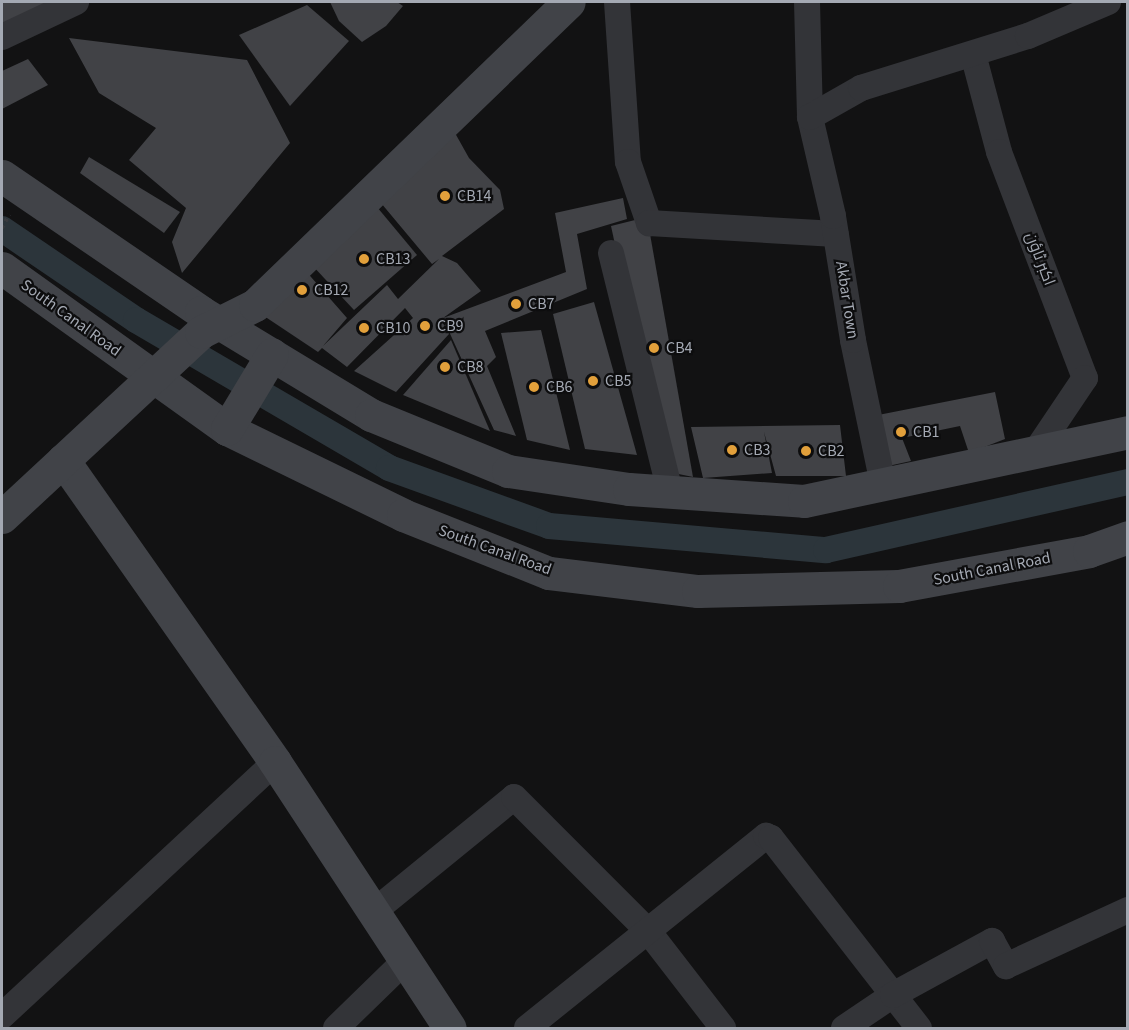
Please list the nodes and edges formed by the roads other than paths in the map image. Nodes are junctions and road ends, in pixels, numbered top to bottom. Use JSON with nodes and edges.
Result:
{"nodes":[{"id":1,"x":76,"y":2,"type":"edge"},
{"id":2,"x":569,"y":2,"type":"edge"},
{"id":3,"x":617,"y":2,"type":"edge"},
{"id":4,"x":807,"y":2,"type":"edge"},
{"id":5,"x":1108,"y":2,"type":"edge"},
{"id":6,"x":2,"y":37,"type":"edge"},
{"id":7,"x":973,"y":54,"type":"junction"},
{"id":8,"x":810,"y":117,"type":"junction"},
{"id":9,"x":2,"y":176,"type":"edge"},
{"id":10,"x":836,"y":234,"type":"junction"},
{"id":11,"x":611,"y":253,"type":"dead end"},
{"id":12,"x":2,"y":268,"type":"edge"},
{"id":13,"x":209,"y":327,"type":"junction"},
{"id":14,"x":270,"y":357,"type":"junction"},
{"id":15,"x":155,"y":376,"type":"junction"},
{"id":16,"x":228,"y":427,"type":"junction"},
{"id":17,"x":1128,"y":432,"type":"edge"},
{"id":18,"x":1036,"y":451,"type":"junction"},
{"id":19,"x":63,"y":460,"type":"junction"},
{"id":20,"x":883,"y":484,"type":"junction"},
{"id":21,"x":670,"y":492,"type":"junction"},
{"id":22,"x":2,"y":517,"type":"edge"},
{"id":23,"x":1128,"y":537,"type":"edge"},
{"id":24,"x":275,"y":762,"type":"junction"},
{"id":25,"x":1128,"y":910,"type":"edge"},
{"id":26,"x":372,"y":913,"type":"junction"},
{"id":27,"x":648,"y":931,"type":"junction"},
{"id":28,"x":406,"y":960,"type":"junction"},
{"id":29,"x":893,"y":995,"type":"junction"},
{"id":30,"x":2,"y":1016,"type":"edge"},
{"id":31,"x":336,"y":1029,"type":"edge"},
{"id":32,"x":450,"y":1029,"type":"edge"},
{"id":33,"x":527,"y":1029,"type":"edge"},
{"id":34,"x":723,"y":1029,"type":"edge"},
{"id":35,"x":844,"y":1029,"type":"edge"},
{"id":36,"x":920,"y":1029,"type":"edge"}],
"edges":[{"from":1,"to":6,"type":"street"},
{"from":2,"to":13,"type":"main road"},
{"from":3,"to":10,"type":"street"},
{"from":4,"to":8,"type":"street","name":"Akbar Town"},
{"from":5,"to":7,"type":"street"},
{"from":7,"to":8,"type":"street"},
{"from":7,"to":18,"type":"street","name":"اکبر ٹاؤن"},
{"from":8,"to":10,"type":"street","name":"Akbar Town"},
{"from":9,"to":13,"type":"main road"},
{"from":10,"to":20,"type":"street","name":"Akbar Town"},
{"from":11,"to":21,"type":"street"},
{"from":12,"to":15,"type":"main road","name":"South Canal Road"},
{"from":13,"to":14,"type":"main road"},
{"from":13,"to":15,"type":"main road"},
{"from":14,"to":16,"type":"main road"},
{"from":14,"to":21,"type":"main road"},
{"from":15,"to":16,"type":"main road","name":"South Canal Road"},
{"from":15,"to":19,"type":"main road"},
{"from":16,"to":23,"type":"main road","name":"South Canal Road"},
{"from":17,"to":18,"type":"main road"},
{"from":18,"to":20,"type":"main road"},
{"from":19,"to":22,"type":"main road"},
{"from":19,"to":24,"type":"main road"},
{"from":20,"to":21,"type":"main road"},
{"from":24,"to":26,"type":"main road"},
{"from":24,"to":30,"type":"street"},
{"from":25,"to":29,"type":"street"},
{"from":26,"to":27,"type":"street"},
{"from":26,"to":28,"type":"main road"},
{"from":27,"to":29,"type":"street"},
{"from":27,"to":33,"type":"street"},
{"from":27,"to":34,"type":"street"},
{"from":28,"to":31,"type":"street"},
{"from":28,"to":32,"type":"main road"},
{"from":29,"to":35,"type":"street"},
{"from":29,"to":36,"type":"street"}]}
